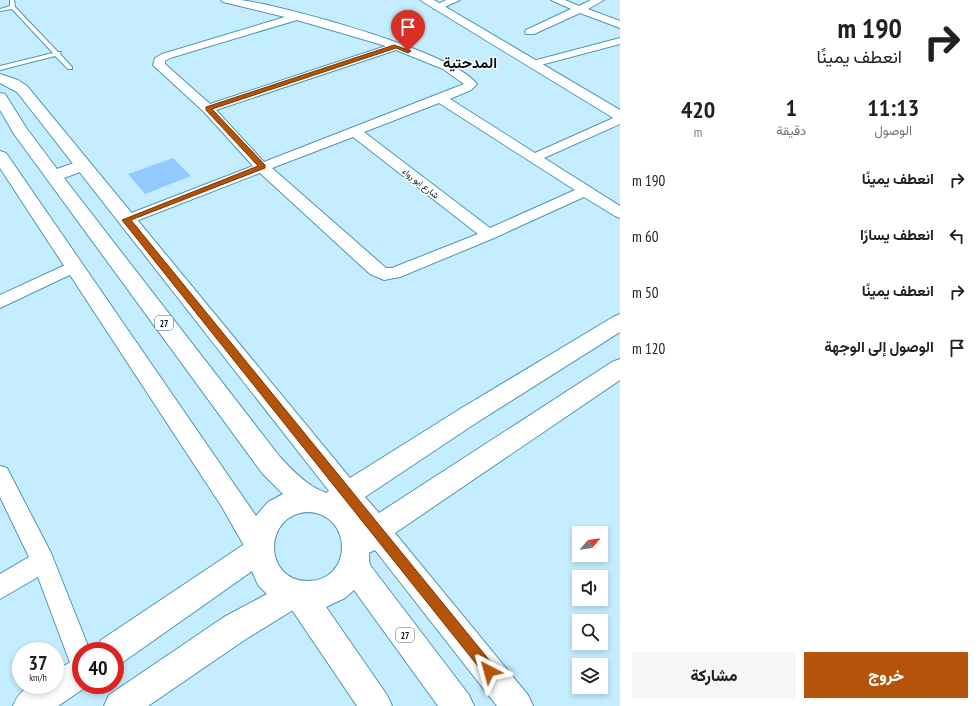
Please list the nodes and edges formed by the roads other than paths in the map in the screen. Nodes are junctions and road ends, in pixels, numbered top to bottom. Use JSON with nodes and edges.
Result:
{"nodes":[{"id":1,"x":12,"y":0,"type":"edge"},
{"id":2,"x":226,"y":0,"type":"edge"},
{"id":3,"x":426,"y":0,"type":"edge"},
{"id":4,"x":455,"y":0,"type":"edge"},
{"id":5,"x":556,"y":0,"type":"edge"},
{"id":6,"x":599,"y":0,"type":"edge"},
{"id":7,"x":13,"y":7,"type":"junction"},
{"id":8,"x":437,"y":7,"type":"junction"},
{"id":9,"x":579,"y":9,"type":"junction"},
{"id":10,"x":0,"y":10,"type":"edge"},
{"id":11,"x":298,"y":16,"type":"junction"},
{"id":12,"x":620,"y":25,"type":"edge"},
{"id":13,"x":530,"y":32,"type":"dead end"},
{"id":14,"x":620,"y":41,"type":"edge"},
{"id":15,"x":396,"y":46,"type":"junction"},
{"id":16,"x":59,"y":53,"type":"junction"},
{"id":17,"x":533,"y":64,"type":"junction"},
{"id":18,"x":0,"y":68,"type":"edge"},
{"id":19,"x":70,"y":68,"type":"dead end"},
{"id":20,"x":0,"y":78,"type":"edge"},
{"id":21,"x":0,"y":98,"type":"edge"},
{"id":22,"x":440,"y":98,"type":"junction"},
{"id":23,"x":208,"y":109,"type":"junction"},
{"id":24,"x":620,"y":117,"type":"edge"},
{"id":25,"x":354,"y":131,"type":"junction"},
{"id":26,"x":534,"y":158,"type":"junction"},
{"id":27,"x":82,"y":165,"type":"junction"},
{"id":28,"x":3,"y":166,"type":"edge"},
{"id":29,"x":262,"y":167,"type":"junction"},
{"id":30,"x":54,"y":176,"type":"junction"},
{"id":31,"x":585,"y":191,"type":"junction"},
{"id":32,"x":620,"y":214,"type":"edge"},
{"id":33,"x":126,"y":220,"type":"junction"},
{"id":34,"x":489,"y":235,"type":"junction"},
{"id":35,"x":74,"y":266,"type":"junction"},
{"id":36,"x":0,"y":302,"type":"edge"},
{"id":37,"x":620,"y":322,"type":"edge"},
{"id":38,"x":620,"y":368,"type":"edge"},
{"id":39,"x":0,"y":475,"type":"edge"},
{"id":40,"x":331,"y":501,"type":"junction"},
{"id":41,"x":376,"y":530,"type":"junction"},
{"id":42,"x":259,"y":547,"type":"junction"},
{"id":43,"x":356,"y":558,"type":"junction"},
{"id":44,"x":43,"y":561,"type":"junction"},
{"id":45,"x":0,"y":587,"type":"edge"},
{"id":46,"x":296,"y":594,"type":"junction"},
{"id":47,"x":74,"y":642,"type":"edge"},
{"id":48,"x":124,"y":643,"type":"edge"},
{"id":49,"x":72,"y":678,"type":"edge"},
{"id":50,"x":29,"y":706,"type":"edge"},
{"id":51,"x":120,"y":706,"type":"edge"},
{"id":52,"x":376,"y":706,"type":"edge"},
{"id":53,"x":458,"y":706,"type":"edge"},
{"id":54,"x":517,"y":706,"type":"edge"}],
"edges":[{"from":1,"to":7,"type":"lane"},
{"from":2,"to":11,"type":"street"},
{"from":3,"to":8,"type":"street"},
{"from":4,"to":8,"type":"street"},
{"from":5,"to":9,"type":"street"},
{"from":6,"to":9,"type":"street"},
{"from":7,"to":10,"type":"lane"},
{"from":7,"to":16,"type":"lane"},
{"from":8,"to":17,"type":"street"},
{"from":9,"to":12,"type":"street"},
{"from":9,"to":13,"type":"street"},
{"from":11,"to":15,"type":"street"},
{"from":11,"to":23,"type":"street"},
{"from":14,"to":17,"type":"street"},
{"from":15,"to":22,"type":"street"},
{"from":15,"to":23,"type":"street"},
{"from":16,"to":18,"type":"lane"},
{"from":16,"to":19,"type":"lane"},
{"from":17,"to":24,"type":"street"},
{"from":20,"to":27,"type":"street"},
{"from":21,"to":30,"type":"street","number":"27"},
{"from":22,"to":25,"type":"street"},
{"from":22,"to":26,"type":"street"},
{"from":23,"to":29,"type":"street"},
{"from":24,"to":26,"type":"street"},
{"from":25,"to":29,"type":"street"},
{"from":25,"to":34,"type":"street","name":"شارع ابو رواء"},
{"from":26,"to":31,"type":"street"},
{"from":27,"to":30,"type":"street"},
{"from":27,"to":33,"type":"street"},
{"from":28,"to":35,"type":"street"},
{"from":29,"to":33,"type":"street"},
{"from":29,"to":34,"type":"street"},
{"from":30,"to":40,"type":"street","number":"27"},
{"from":31,"to":32,"type":"street"},
{"from":31,"to":34,"type":"street"},
{"from":33,"to":40,"type":"street"},
{"from":35,"to":36,"type":"street"},
{"from":35,"to":42,"type":"street"},
{"from":37,"to":40,"type":"street"},
{"from":38,"to":41,"type":"street"},
{"from":39,"to":44,"type":"street"},
{"from":40,"to":41,"type":"street"},
{"from":40,"to":42,"type":"street"},
{"from":40,"to":43,"type":"street","number":"27"},
{"from":41,"to":43,"type":"street"},
{"from":41,"to":54,"type":"street"},
{"from":42,"to":46,"type":"street"},
{"from":42,"to":48,"type":"street"},
{"from":43,"to":46,"type":"street"},
{"from":43,"to":53,"type":"street","number":"27"},
{"from":44,"to":45,"type":"street"},
{"from":44,"to":47,"type":"street"},
{"from":46,"to":51,"type":"street"},
{"from":46,"to":52,"type":"street"},
{"from":49,"to":50,"type":"street"}]}
